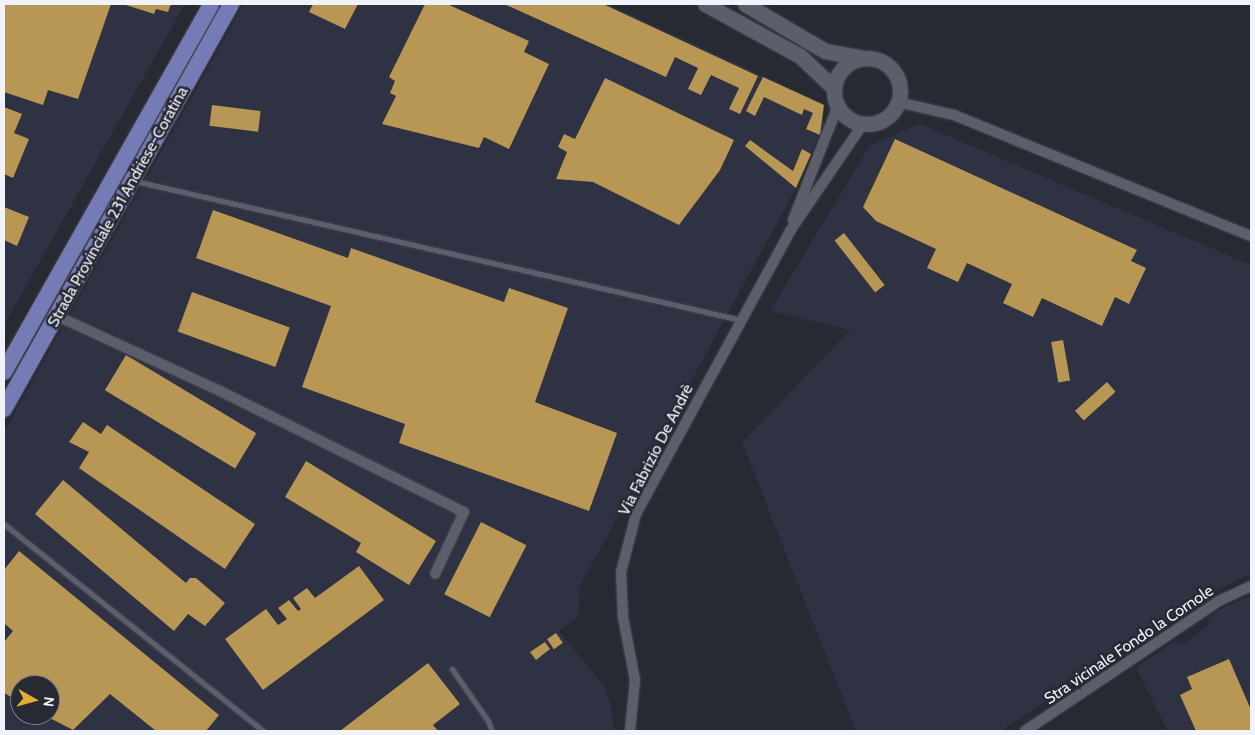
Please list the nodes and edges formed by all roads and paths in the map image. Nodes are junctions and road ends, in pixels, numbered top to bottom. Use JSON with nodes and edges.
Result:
{"nodes":[{"id":1,"x":206,"y":4,"type":"edge"},
{"id":2,"x":211,"y":4,"type":"edge"},
{"id":3,"x":232,"y":4,"type":"edge"},
{"id":4,"x":705,"y":4,"type":"edge"},
{"id":5,"x":745,"y":4,"type":"edge"},
{"id":6,"x":193,"y":36,"type":"junction"},
{"id":7,"x":862,"y":58,"type":"junction"},
{"id":8,"x":834,"y":88,"type":"junction"},
{"id":9,"x":898,"y":102,"type":"junction"},
{"id":10,"x":838,"y":106,"type":"junction"},
{"id":11,"x":863,"y":124,"type":"junction"},
{"id":12,"x":133,"y":181,"type":"junction"},
{"id":13,"x":790,"y":231,"type":"junction"},
{"id":14,"x":1251,"y":236,"type":"edge"},
{"id":15,"x":57,"y":316,"type":"junction"},
{"id":16,"x":741,"y":320,"type":"junction"},
{"id":17,"x":4,"y":372,"type":"edge"},
{"id":18,"x":4,"y":409,"type":"edge"},
{"id":19,"x":4,"y":524,"type":"edge"},
{"id":20,"x":435,"y":574,"type":"dead end"},
{"id":21,"x":1251,"y":586,"type":"edge"},
{"id":22,"x":452,"y":669,"type":"dead end"},
{"id":23,"x":263,"y":731,"type":"edge"},
{"id":24,"x":492,"y":731,"type":"edge"},
{"id":25,"x":630,"y":731,"type":"edge"},
{"id":26,"x":1025,"y":731,"type":"edge"}],
"edges":[{"from":1,"to":6,"type":"main road"},
{"from":2,"to":6,"type":"main road","name":"Strada Provinciale 231 Andriese-Coratina"},
{"from":3,"to":12,"type":"main road","name":"Strada Provinciale 231 Andriese-Coratina"},
{"from":4,"to":8,"type":"main road"},
{"from":5,"to":7,"type":"main road"},
{"from":6,"to":17,"type":"main road","name":"Strada Provinciale 231 Andriese-Coratina"},
{"from":7,"to":8,"type":"main road"},
{"from":7,"to":9,"type":"main road"},
{"from":8,"to":10,"type":"main road"},
{"from":9,"to":11,"type":"main road"},
{"from":9,"to":14,"type":"street"},
{"from":10,"to":11,"type":"main road"},
{"from":10,"to":13,"type":"street"},
{"from":11,"to":13,"type":"street"},
{"from":12,"to":15,"type":"main road","name":"Strada Provinciale 231 Andriese-Coratina"},
{"from":12,"to":16,"type":"lane"},
{"from":13,"to":16,"type":"street","name":"Via Fabrizio De Andrè"},
{"from":15,"to":18,"type":"main road","name":"Strada Provinciale 231 Andriese-Coratina"},
{"from":15,"to":20,"type":"street"},
{"from":16,"to":25,"type":"street","name":"Via Fabrizio De Andrè"},
{"from":19,"to":23,"type":"lane"},
{"from":21,"to":26,"type":"street","name":"Stra vicinale Fondo la Cornole"},
{"from":22,"to":24,"type":"lane"}]}
